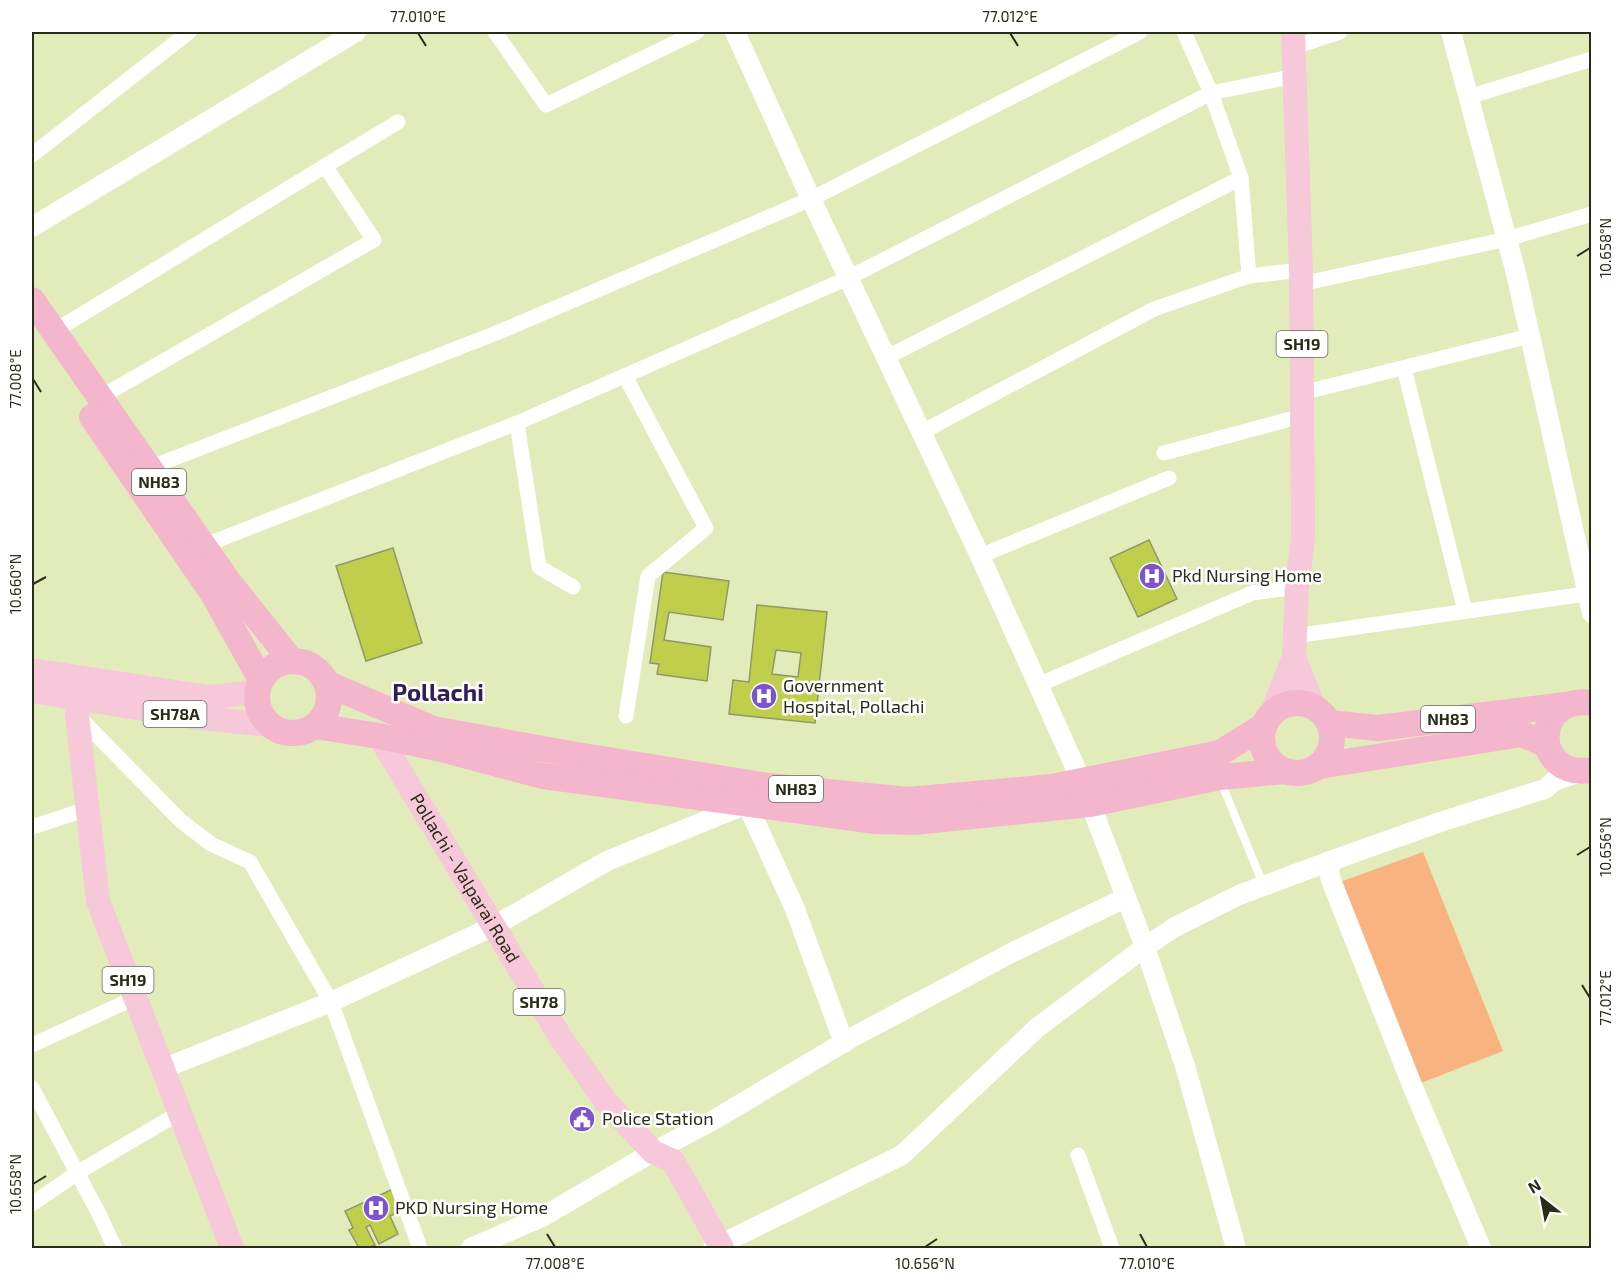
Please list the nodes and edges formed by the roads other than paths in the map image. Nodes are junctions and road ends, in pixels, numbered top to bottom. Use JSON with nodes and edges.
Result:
{"nodes":[{"id":1,"x":189,"y":32,"type":"edge"},
{"id":2,"x":356,"y":32,"type":"edge"},
{"id":3,"x":495,"y":32,"type":"edge"},
{"id":4,"x":697,"y":32,"type":"edge"},
{"id":5,"x":735,"y":32,"type":"edge"},
{"id":6,"x":1140,"y":32,"type":"edge"},
{"id":7,"x":1185,"y":32,"type":"edge"},
{"id":8,"x":1340,"y":32,"type":"edge"},
{"id":9,"x":1451,"y":32,"type":"edge"},
{"id":10,"x":1293,"y":39,"type":"edge"},
{"id":11,"x":1592,"y":58,"type":"edge"},
{"id":12,"x":1295,"y":76,"type":"junction"},
{"id":13,"x":1211,"y":93,"type":"junction"},
{"id":14,"x":1468,"y":97,"type":"junction"},
{"id":15,"x":398,"y":122,"type":"dead end"},
{"id":16,"x":32,"y":155,"type":"edge"},
{"id":17,"x":325,"y":166,"type":"junction"},
{"id":18,"x":1241,"y":178,"type":"junction"},
{"id":19,"x":811,"y":199,"type":"junction"},
{"id":20,"x":1592,"y":214,"type":"edge"},
{"id":21,"x":32,"y":227,"type":"edge"},
{"id":22,"x":1507,"y":239,"type":"junction"},
{"id":23,"x":1250,"y":276,"type":"junction"},
{"id":24,"x":1301,"y":277,"type":"junction"},
{"id":25,"x":848,"y":278,"type":"junction"},
{"id":26,"x":32,"y":300,"type":"edge"},
{"id":27,"x":42,"y":331,"type":"edge"},
{"id":28,"x":1530,"y":336,"type":"junction"},
{"id":29,"x":887,"y":357,"type":"junction"},
{"id":30,"x":1404,"y":368,"type":"junction"},
{"id":31,"x":625,"y":376,"type":"junction"},
{"id":32,"x":99,"y":398,"type":"junction"},
{"id":33,"x":1302,"y":404,"type":"junction"},
{"id":34,"x":517,"y":423,"type":"junction"},
{"id":35,"x":922,"y":432,"type":"junction"},
{"id":36,"x":1164,"y":453,"type":"dead end"},
{"id":37,"x":149,"y":468,"type":"junction"},
{"id":38,"x":1169,"y":478,"type":"dead end"},
{"id":39,"x":203,"y":546,"type":"junction"},
{"id":40,"x":980,"y":556,"type":"junction"},
{"id":41,"x":573,"y":586,"type":"dead end"},
{"id":42,"x":1297,"y":587,"type":"junction"},
{"id":43,"x":1590,"y":600,"type":"edge"},
{"id":44,"x":1465,"y":611,"type":"junction"},
{"id":45,"x":1295,"y":646,"type":"junction"},
{"id":46,"x":291,"y":660,"type":"junction"},
{"id":47,"x":32,"y":670,"type":"edge"},
{"id":48,"x":328,"y":684,"type":"junction"},
{"id":49,"x":1038,"y":685,"type":"junction"},
{"id":50,"x":259,"y":686,"type":"junction"},
{"id":51,"x":32,"y":691,"type":"edge"},
{"id":52,"x":1582,"y":700,"type":"edge"},
{"id":53,"x":78,"y":707,"type":"junction"},
{"id":54,"x":626,"y":716,"type":"dead end"},
{"id":55,"x":1322,"y":716,"type":"junction"},
{"id":56,"x":1268,"y":720,"type":"junction"},
{"id":57,"x":270,"y":725,"type":"junction"},
{"id":58,"x":315,"y":726,"type":"junction"},
{"id":59,"x":379,"y":736,"type":"junction"},
{"id":60,"x":1319,"y":766,"type":"junction"},
{"id":61,"x":1566,"y":767,"type":"edge"},
{"id":62,"x":1286,"y":771,"type":"junction"},
{"id":63,"x":1220,"y":777,"type":"junction"},
{"id":64,"x":1086,"y":793,"type":"junction"},
{"id":65,"x":747,"y":804,"type":"junction"},
{"id":66,"x":87,"y":808,"type":"junction"},
{"id":67,"x":32,"y":827,"type":"edge"},
{"id":68,"x":1336,"y":859,"type":"junction"},
{"id":69,"x":1264,"y":886,"type":"junction"},
{"id":70,"x":1125,"y":897,"type":"junction"},
{"id":71,"x":494,"y":926,"type":"junction"},
{"id":72,"x":1145,"y":947,"type":"junction"},
{"id":73,"x":135,"y":998,"type":"junction"},
{"id":74,"x":331,"y":1002,"type":"junction"},
{"id":75,"x":844,"y":1043,"type":"junction"},
{"id":76,"x":32,"y":1045,"type":"edge"},
{"id":77,"x":162,"y":1069,"type":"junction"},
{"id":78,"x":32,"y":1088,"type":"edge"},
{"id":79,"x":179,"y":1113,"type":"junction"},
{"id":80,"x":653,"y":1152,"type":"junction"},
{"id":81,"x":1078,"y":1155,"type":"dead end"},
{"id":82,"x":77,"y":1173,"type":"junction"},
{"id":83,"x":32,"y":1204,"type":"edge"},
{"id":84,"x":718,"y":1247,"type":"edge"},
{"id":85,"x":115,"y":1248,"type":"edge"},
{"id":86,"x":232,"y":1248,"type":"edge"},
{"id":87,"x":420,"y":1248,"type":"edge"},
{"id":88,"x":471,"y":1248,"type":"edge"},
{"id":89,"x":1112,"y":1248,"type":"edge"},
{"id":90,"x":1236,"y":1248,"type":"edge"},
{"id":91,"x":1481,"y":1248,"type":"edge"}],
"edges":[{"from":1,"to":16,"type":"street"},
{"from":2,"to":21,"type":"street"},
{"from":3,"to":4,"type":"street"},
{"from":5,"to":19,"type":"street"},
{"from":6,"to":19,"type":"street"},
{"from":7,"to":13,"type":"street"},
{"from":8,"to":10,"type":"street"},
{"from":9,"to":14,"type":"street"},
{"from":10,"to":12,"type":"main road","number":"SH19"},
{"from":11,"to":14,"type":"street"},
{"from":12,"to":13,"type":"street"},
{"from":12,"to":24,"type":"main road","number":"SH19"},
{"from":13,"to":18,"type":"street"},
{"from":13,"to":25,"type":"street"},
{"from":14,"to":22,"type":"street"},
{"from":15,"to":17,"type":"street"},
{"from":17,"to":27,"type":"street"},
{"from":17,"to":32,"type":"street"},
{"from":18,"to":23,"type":"street"},
{"from":18,"to":29,"type":"street"},
{"from":19,"to":25,"type":"street"},
{"from":19,"to":37,"type":"street"},
{"from":20,"to":22,"type":"street"},
{"from":22,"to":24,"type":"street"},
{"from":22,"to":28,"type":"street"},
{"from":23,"to":24,"type":"street"},
{"from":23,"to":35,"type":"street"},
{"from":24,"to":33,"type":"main road","number":"SH19"},
{"from":25,"to":29,"type":"street"},
{"from":25,"to":31,"type":"street"},
{"from":26,"to":27,"type":"highway","number":"NH83"},
{"from":27,"to":32,"type":"highway","number":"NH83"},
{"from":27,"to":50,"type":"highway","number":"NH83"},
{"from":28,"to":30,"type":"street"},
{"from":28,"to":43,"type":"street"},
{"from":29,"to":35,"type":"street"},
{"from":30,"to":33,"type":"street"},
{"from":30,"to":44,"type":"street"},
{"from":31,"to":34,"type":"street"},
{"from":31,"to":54,"type":"street"},
{"from":32,"to":37,"type":"highway","number":"NH83"},
{"from":33,"to":36,"type":"street"},
{"from":33,"to":42,"type":"main road","number":"SH19"},
{"from":34,"to":39,"type":"street"},
{"from":34,"to":41,"type":"street"},
{"from":35,"to":40,"type":"street"},
{"from":37,"to":39,"type":"highway","number":"NH83"},
{"from":38,"to":40,"type":"street"},
{"from":39,"to":46,"type":"highway","number":"NH83"},
{"from":40,"to":49,"type":"street"},
{"from":42,"to":45,"type":"main road","number":"SH19"},
{"from":42,"to":49,"type":"street"},
{"from":43,"to":44,"type":"street"},
{"from":44,"to":45,"type":"street"},
{"from":45,"to":55,"type":"main road"},
{"from":45,"to":56,"type":"main road","number":"SH19"},
{"from":46,"to":48,"type":"highway","number":"NH83"},
{"from":46,"to":50,"type":"highway"},
{"from":47,"to":50,"type":"main road"},
{"from":48,"to":58,"type":"highway"},
{"from":48,"to":64,"type":"highway","number":"NH83"},
{"from":49,"to":64,"type":"street"},
{"from":50,"to":57,"type":"highway","number":"NH83"},
{"from":51,"to":53,"type":"main road","number":"SH78A"},
{"from":52,"to":55,"type":"highway","number":"NH83"},
{"from":52,"to":61,"type":"highway","number":"NH83"},
{"from":53,"to":57,"type":"main road","number":"SH78A"},
{"from":53,"to":66,"type":"main road","number":"SH19"},
{"from":53,"to":74,"type":"street"},
{"from":55,"to":56,"type":"highway","number":"NH83"},
{"from":55,"to":60,"type":"highway"},
{"from":56,"to":62,"type":"highway"},
{"from":56,"to":64,"type":"highway","number":"NH83"},
{"from":57,"to":58,"type":"highway","number":"NH83"},
{"from":58,"to":59,"type":"highway","number":"NH83"},
{"from":59,"to":65,"type":"highway","number":"NH83"},
{"from":59,"to":71,"type":"main road","name":"Pollachi - Valparai Road","number":"SH78"},
{"from":60,"to":61,"type":"highway","number":"NH83"},
{"from":60,"to":62,"type":"highway","number":"NH83"},
{"from":61,"to":68,"type":"street"},
{"from":62,"to":63,"type":"highway","number":"NH83"},
{"from":63,"to":64,"type":"highway","number":"NH83"},
{"from":63,"to":69,"type":"lane"},
{"from":64,"to":65,"type":"highway","number":"NH83"},
{"from":64,"to":70,"type":"street"},
{"from":65,"to":71,"type":"street"},
{"from":65,"to":75,"type":"street"},
{"from":66,"to":67,"type":"street"},
{"from":66,"to":73,"type":"main road","number":"SH19"},
{"from":68,"to":69,"type":"street"},
{"from":68,"to":91,"type":"street"},
{"from":69,"to":72,"type":"street"},
{"from":70,"to":72,"type":"street"},
{"from":70,"to":75,"type":"street"},
{"from":71,"to":74,"type":"street"},
{"from":71,"to":80,"type":"main road","name":"Pollachi - Valparai Road","number":"SH78"},
{"from":72,"to":84,"type":"street"},
{"from":72,"to":90,"type":"street"},
{"from":73,"to":76,"type":"street"},
{"from":73,"to":77,"type":"main road","number":"SH19"},
{"from":74,"to":77,"type":"street"},
{"from":74,"to":87,"type":"street"},
{"from":75,"to":80,"type":"street"},
{"from":77,"to":79,"type":"main road","number":"SH19"},
{"from":78,"to":82,"type":"street"},
{"from":79,"to":82,"type":"street"},
{"from":79,"to":86,"type":"main road","number":"SH19"},
{"from":80,"to":84,"type":"main road","name":"Pollachi - Valparai Road","number":"SH78"},
{"from":80,"to":88,"type":"street"},
{"from":81,"to":89,"type":"street"},
{"from":82,"to":83,"type":"street"},
{"from":82,"to":85,"type":"street"}]}
